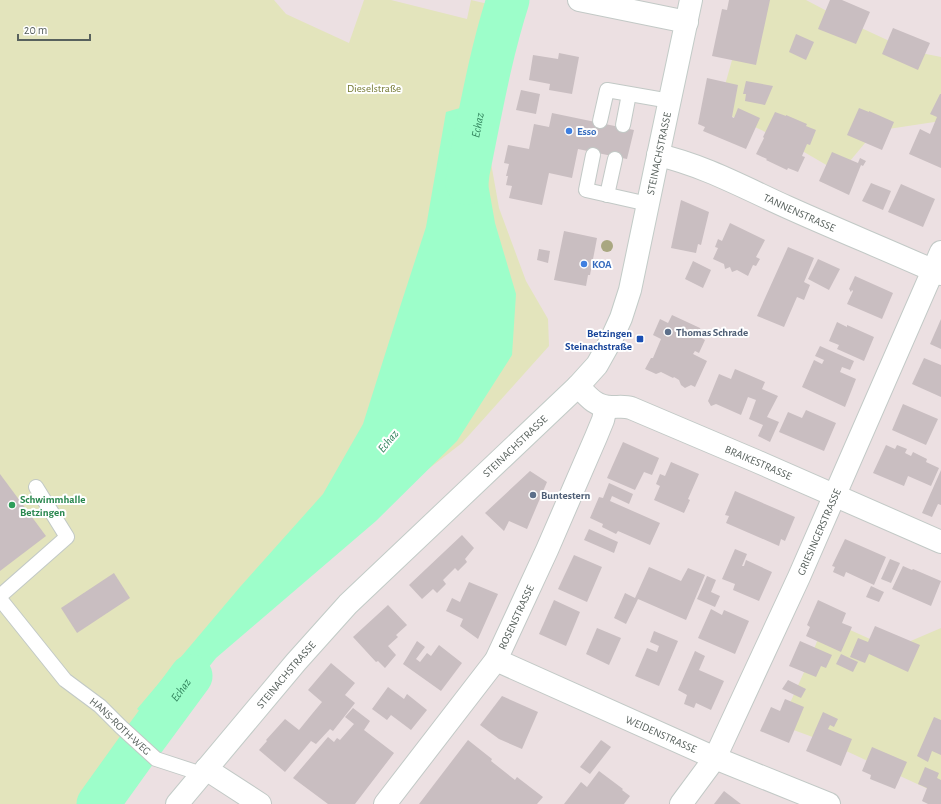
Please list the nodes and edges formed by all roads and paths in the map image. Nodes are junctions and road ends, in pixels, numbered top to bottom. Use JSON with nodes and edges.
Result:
{"nodes":[{"id":1,"x":579,"y":0,"type":"edge"},
{"id":2,"x":691,"y":0,"type":"edge"},
{"id":3,"x":686,"y":22,"type":"junction"},
{"id":4,"x":629,"y":94,"type":"junction"},
{"id":5,"x":670,"y":101,"type":"junction"},
{"id":6,"x":600,"y":121,"type":"dead end"},
{"id":7,"x":623,"y":125,"type":"dead end"},
{"id":8,"x":593,"y":155,"type":"dead end"},
{"id":9,"x":658,"y":155,"type":"junction"},
{"id":10,"x":615,"y":159,"type":"dead end"},
{"id":11,"x":607,"y":195,"type":"junction"},
{"id":12,"x":648,"y":204,"type":"junction"},
{"id":13,"x":938,"y":265,"type":"edge"},
{"id":14,"x":578,"y":386,"type":"junction"},
{"id":15,"x":606,"y":407,"type":"junction"},
{"id":16,"x":36,"y":487,"type":"dead end"},
{"id":17,"x":834,"y":495,"type":"junction"},
{"id":18,"x":941,"y":542,"type":"edge"},
{"id":19,"x":0,"y":597,"type":"edge"},
{"id":20,"x":496,"y":660,"type":"junction"},
{"id":21,"x":715,"y":758,"type":"junction"},
{"id":22,"x":204,"y":772,"type":"junction"},
{"id":23,"x":177,"y":804,"type":"edge"},
{"id":24,"x":260,"y":804,"type":"edge"},
{"id":25,"x":385,"y":804,"type":"edge"},
{"id":26,"x":681,"y":804,"type":"edge"},
{"id":27,"x":828,"y":804,"type":"edge"}],
"edges":[{"from":1,"to":3,"type":"street"},
{"from":2,"to":3,"type":"street","name":"STEINACHSTRASSE"},
{"from":3,"to":5,"type":"street","name":"STEINACHSTRASSE"},
{"from":4,"to":5,"type":"lane"},
{"from":4,"to":6,"type":"lane"},
{"from":4,"to":7,"type":"lane"},
{"from":5,"to":9,"type":"street","name":"STEINACHSTRASSE"},
{"from":8,"to":11,"type":"lane"},
{"from":9,"to":12,"type":"street","name":"STEINACHSTRASSE"},
{"from":9,"to":13,"type":"street","name":"TANNENSTRASSE"},
{"from":10,"to":11,"type":"lane"},
{"from":11,"to":12,"type":"lane"},
{"from":12,"to":14,"type":"street","name":"STEINACHSTRASSE"},
{"from":13,"to":17,"type":"street","name":"GRIESINGERSTRASSE"},
{"from":14,"to":15,"type":"street"},
{"from":14,"to":22,"type":"street","name":"STEINACHSTRASSE"},
{"from":15,"to":17,"type":"street","name":"BRAIKESTRASSE"},
{"from":15,"to":20,"type":"street","name":"ROSENSTRASSE"},
{"from":16,"to":19,"type":"lane"},
{"from":17,"to":18,"type":"street","name":"BRAIKESTRASSE"},
{"from":17,"to":21,"type":"street","name":"GRIESINGERSTRASSE"},
{"from":19,"to":22,"type":"lane","name":"HANS-ROTH-WEG"},
{"from":20,"to":21,"type":"street","name":"WEIDENSTRASSE"},
{"from":20,"to":25,"type":"street","name":"ROSENSTRASSE"},
{"from":21,"to":26,"type":"street","name":"GRIESINGERSTRASSE"},
{"from":21,"to":27,"type":"street","name":"WEIDENSTRASSE"},
{"from":22,"to":23,"type":"street","name":"STEINACHSTRASSE"},
{"from":22,"to":24,"type":"street"}]}
